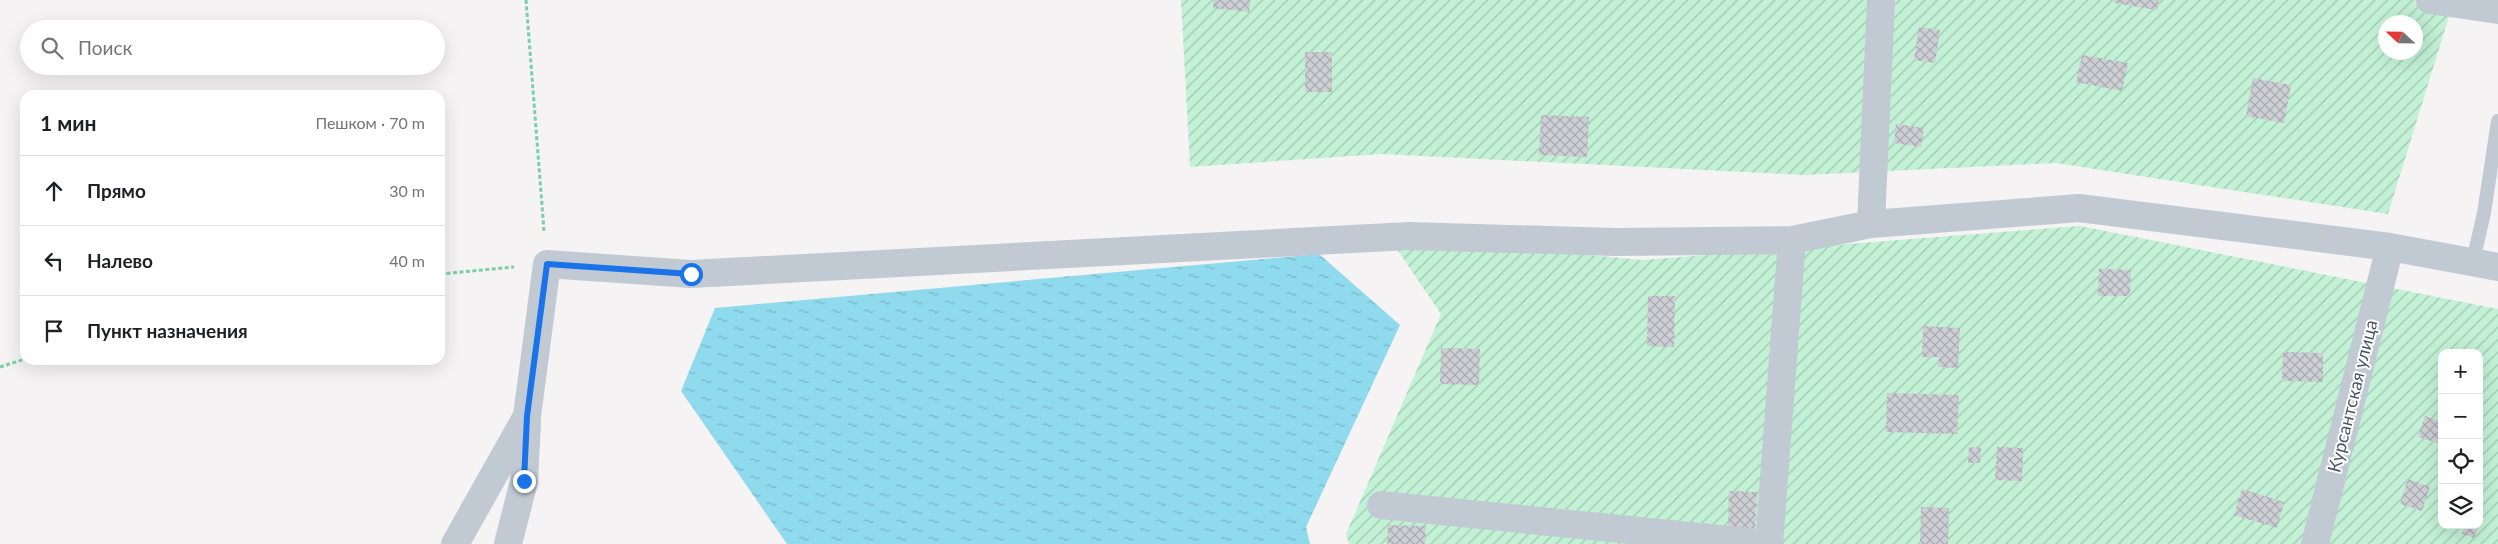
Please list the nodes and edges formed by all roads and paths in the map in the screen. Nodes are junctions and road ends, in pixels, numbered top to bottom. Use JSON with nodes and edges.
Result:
{"nodes":[{"id":1,"x":526,"y":0,"type":"edge"},
{"id":2,"x":1881,"y":0,"type":"edge"},
{"id":3,"x":2430,"y":0,"type":"edge"},
{"id":4,"x":2498,"y":10,"type":"edge"},
{"id":5,"x":2498,"y":121,"type":"edge"},
{"id":6,"x":1871,"y":224,"type":"junction"},
{"id":7,"x":1792,"y":240,"type":"junction"},
{"id":8,"x":2390,"y":247,"type":"junction"},
{"id":9,"x":547,"y":264,"type":"junction"},
{"id":10,"x":2486,"y":264,"type":"edge"},
{"id":11,"x":445,"y":274,"type":"edge"},
{"id":12,"x":20,"y":360,"type":"edge"},
{"id":13,"x":0,"y":366,"type":"edge"},
{"id":14,"x":527,"y":416,"type":"junction"},
{"id":15,"x":1381,"y":505,"type":"dead end"},
{"id":16,"x":455,"y":544,"type":"edge"},
{"id":17,"x":508,"y":544,"type":"edge"},
{"id":18,"x":1769,"y":544,"type":"edge"},
{"id":19,"x":2314,"y":544,"type":"edge"}],
"edges":[{"from":1,"to":9,"type":"path"},
{"from":2,"to":6,"type":"street"},
{"from":3,"to":4,"type":"street"},
{"from":5,"to":10,"type":"lane"},
{"from":6,"to":7,"type":"street"},
{"from":6,"to":8,"type":"street"},
{"from":7,"to":9,"type":"street"},
{"from":7,"to":18,"type":"street"},
{"from":8,"to":10,"type":"street"},
{"from":8,"to":19,"type":"street","name":"Курсантская улица"},
{"from":9,"to":11,"type":"path"},
{"from":9,"to":14,"type":"street"},
{"from":12,"to":13,"type":"path"},
{"from":14,"to":16,"type":"street"},
{"from":14,"to":17,"type":"street"},
{"from":15,"to":18,"type":"street"}]}
